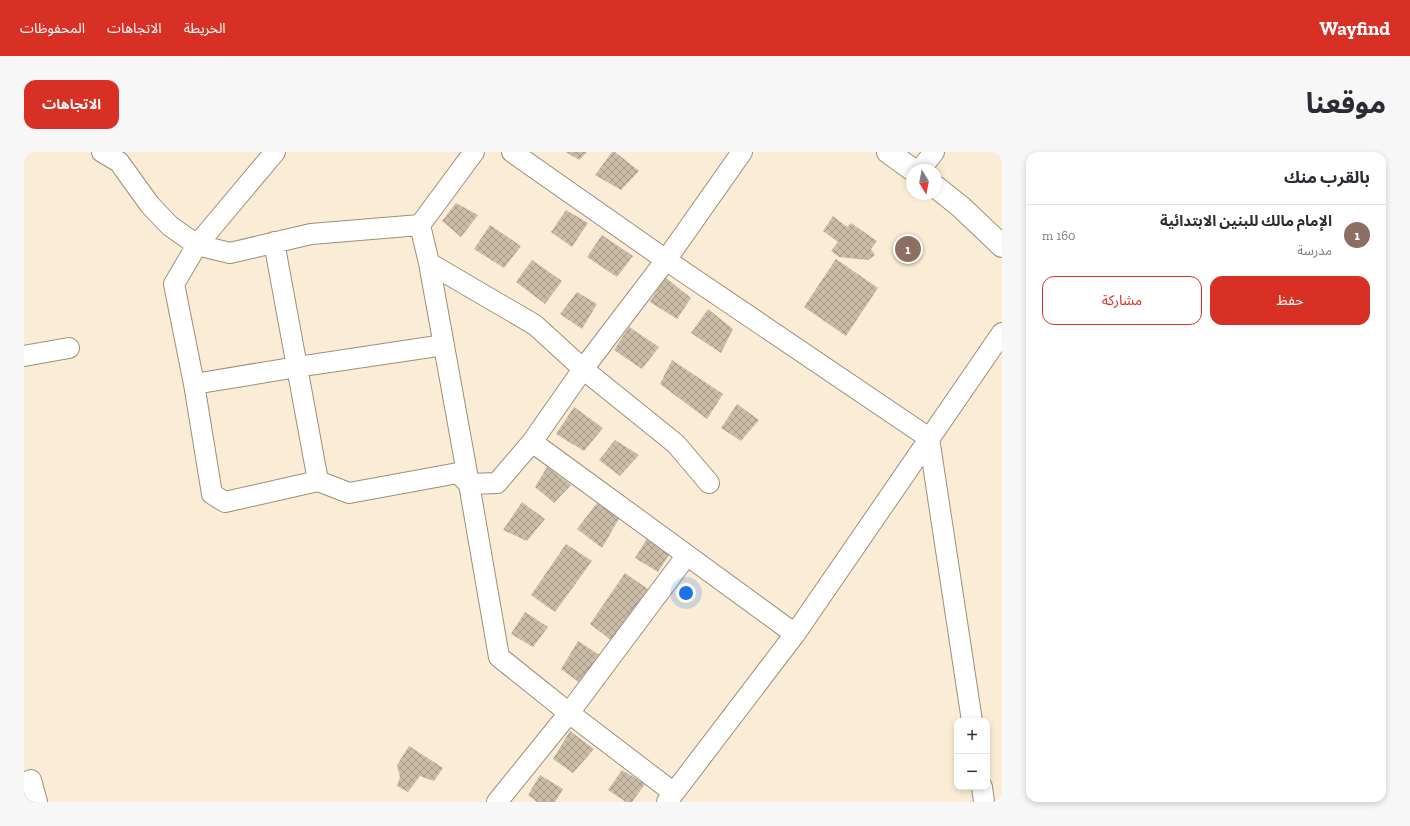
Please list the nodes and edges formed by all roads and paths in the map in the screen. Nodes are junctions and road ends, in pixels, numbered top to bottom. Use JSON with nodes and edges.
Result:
{"nodes":[{"id":1,"x":102,"y":152,"type":"edge"},
{"id":2,"x":275,"y":152,"type":"edge"},
{"id":3,"x":474,"y":152,"type":"edge"},
{"id":4,"x":512,"y":152,"type":"edge"},
{"id":5,"x":742,"y":152,"type":"edge"},
{"id":6,"x":888,"y":152,"type":"edge"},
{"id":7,"x":934,"y":152,"type":"edge"},
{"id":8,"x":925,"y":164,"type":"edge"},
{"id":9,"x":906,"y":165,"type":"edge"},
{"id":10,"x":942,"y":192,"type":"edge"},
{"id":11,"x":420,"y":225,"type":"junction"},
{"id":12,"x":274,"y":242,"type":"junction"},
{"id":13,"x":197,"y":245,"type":"junction"},
{"id":14,"x":1002,"y":246,"type":"edge"},
{"id":15,"x":666,"y":260,"type":"junction"},
{"id":16,"x":429,"y":263,"type":"junction"},
{"id":17,"x":1002,"y":333,"type":"edge"},
{"id":18,"x":444,"y":345,"type":"junction"},
{"id":19,"x":68,"y":348,"type":"dead end"},
{"id":20,"x":24,"y":356,"type":"edge"},
{"id":21,"x":297,"y":367,"type":"junction"},
{"id":22,"x":583,"y":369,"type":"junction"},
{"id":23,"x":194,"y":384,"type":"junction"},
{"id":24,"x":929,"y":438,"type":"junction"},
{"id":25,"x":532,"y":442,"type":"junction"},
{"id":26,"x":318,"y":480,"type":"junction"},
{"id":27,"x":709,"y":483,"type":"dead end"},
{"id":28,"x":469,"y":484,"type":"junction"},
{"id":29,"x":687,"y":555,"type":"junction"},
{"id":30,"x":795,"y":634,"type":"junction"},
{"id":31,"x":569,"y":712,"type":"junction"},
{"id":32,"x":972,"y":718,"type":"edge"},
{"id":33,"x":26,"y":778,"type":"edge"},
{"id":34,"x":982,"y":790,"type":"edge"},
{"id":35,"x":671,"y":797,"type":"edge"},
{"id":36,"x":37,"y":802,"type":"edge"},
{"id":37,"x":497,"y":802,"type":"edge"},
{"id":38,"x":984,"y":802,"type":"edge"}],
"edges":[{"from":1,"to":13,"type":"street"},
{"from":2,"to":13,"type":"street"},
{"from":3,"to":11,"type":"street"},
{"from":4,"to":15,"type":"street"},
{"from":5,"to":15,"type":"street"},
{"from":6,"to":9,"type":"street"},
{"from":7,"to":8,"type":"street"},
{"from":10,"to":14,"type":"street"},
{"from":11,"to":12,"type":"street"},
{"from":11,"to":16,"type":"street"},
{"from":12,"to":13,"type":"street"},
{"from":12,"to":21,"type":"street"},
{"from":13,"to":23,"type":"street"},
{"from":15,"to":22,"type":"street"},
{"from":15,"to":24,"type":"street"},
{"from":16,"to":18,"type":"street"},
{"from":16,"to":22,"type":"street"},
{"from":17,"to":24,"type":"street"},
{"from":18,"to":21,"type":"street"},
{"from":18,"to":28,"type":"street"},
{"from":19,"to":20,"type":"street"},
{"from":21,"to":23,"type":"street"},
{"from":21,"to":26,"type":"street"},
{"from":22,"to":25,"type":"street"},
{"from":22,"to":27,"type":"street"},
{"from":23,"to":26,"type":"street"},
{"from":24,"to":30,"type":"street"},
{"from":24,"to":32,"type":"street"},
{"from":25,"to":28,"type":"street"},
{"from":25,"to":29,"type":"street"},
{"from":26,"to":28,"type":"street"},
{"from":28,"to":31,"type":"street"},
{"from":29,"to":30,"type":"street"},
{"from":29,"to":31,"type":"street"},
{"from":30,"to":35,"type":"street"},
{"from":31,"to":35,"type":"street"},
{"from":31,"to":37,"type":"street"},
{"from":33,"to":36,"type":"street"},
{"from":34,"to":38,"type":"street"}]}
